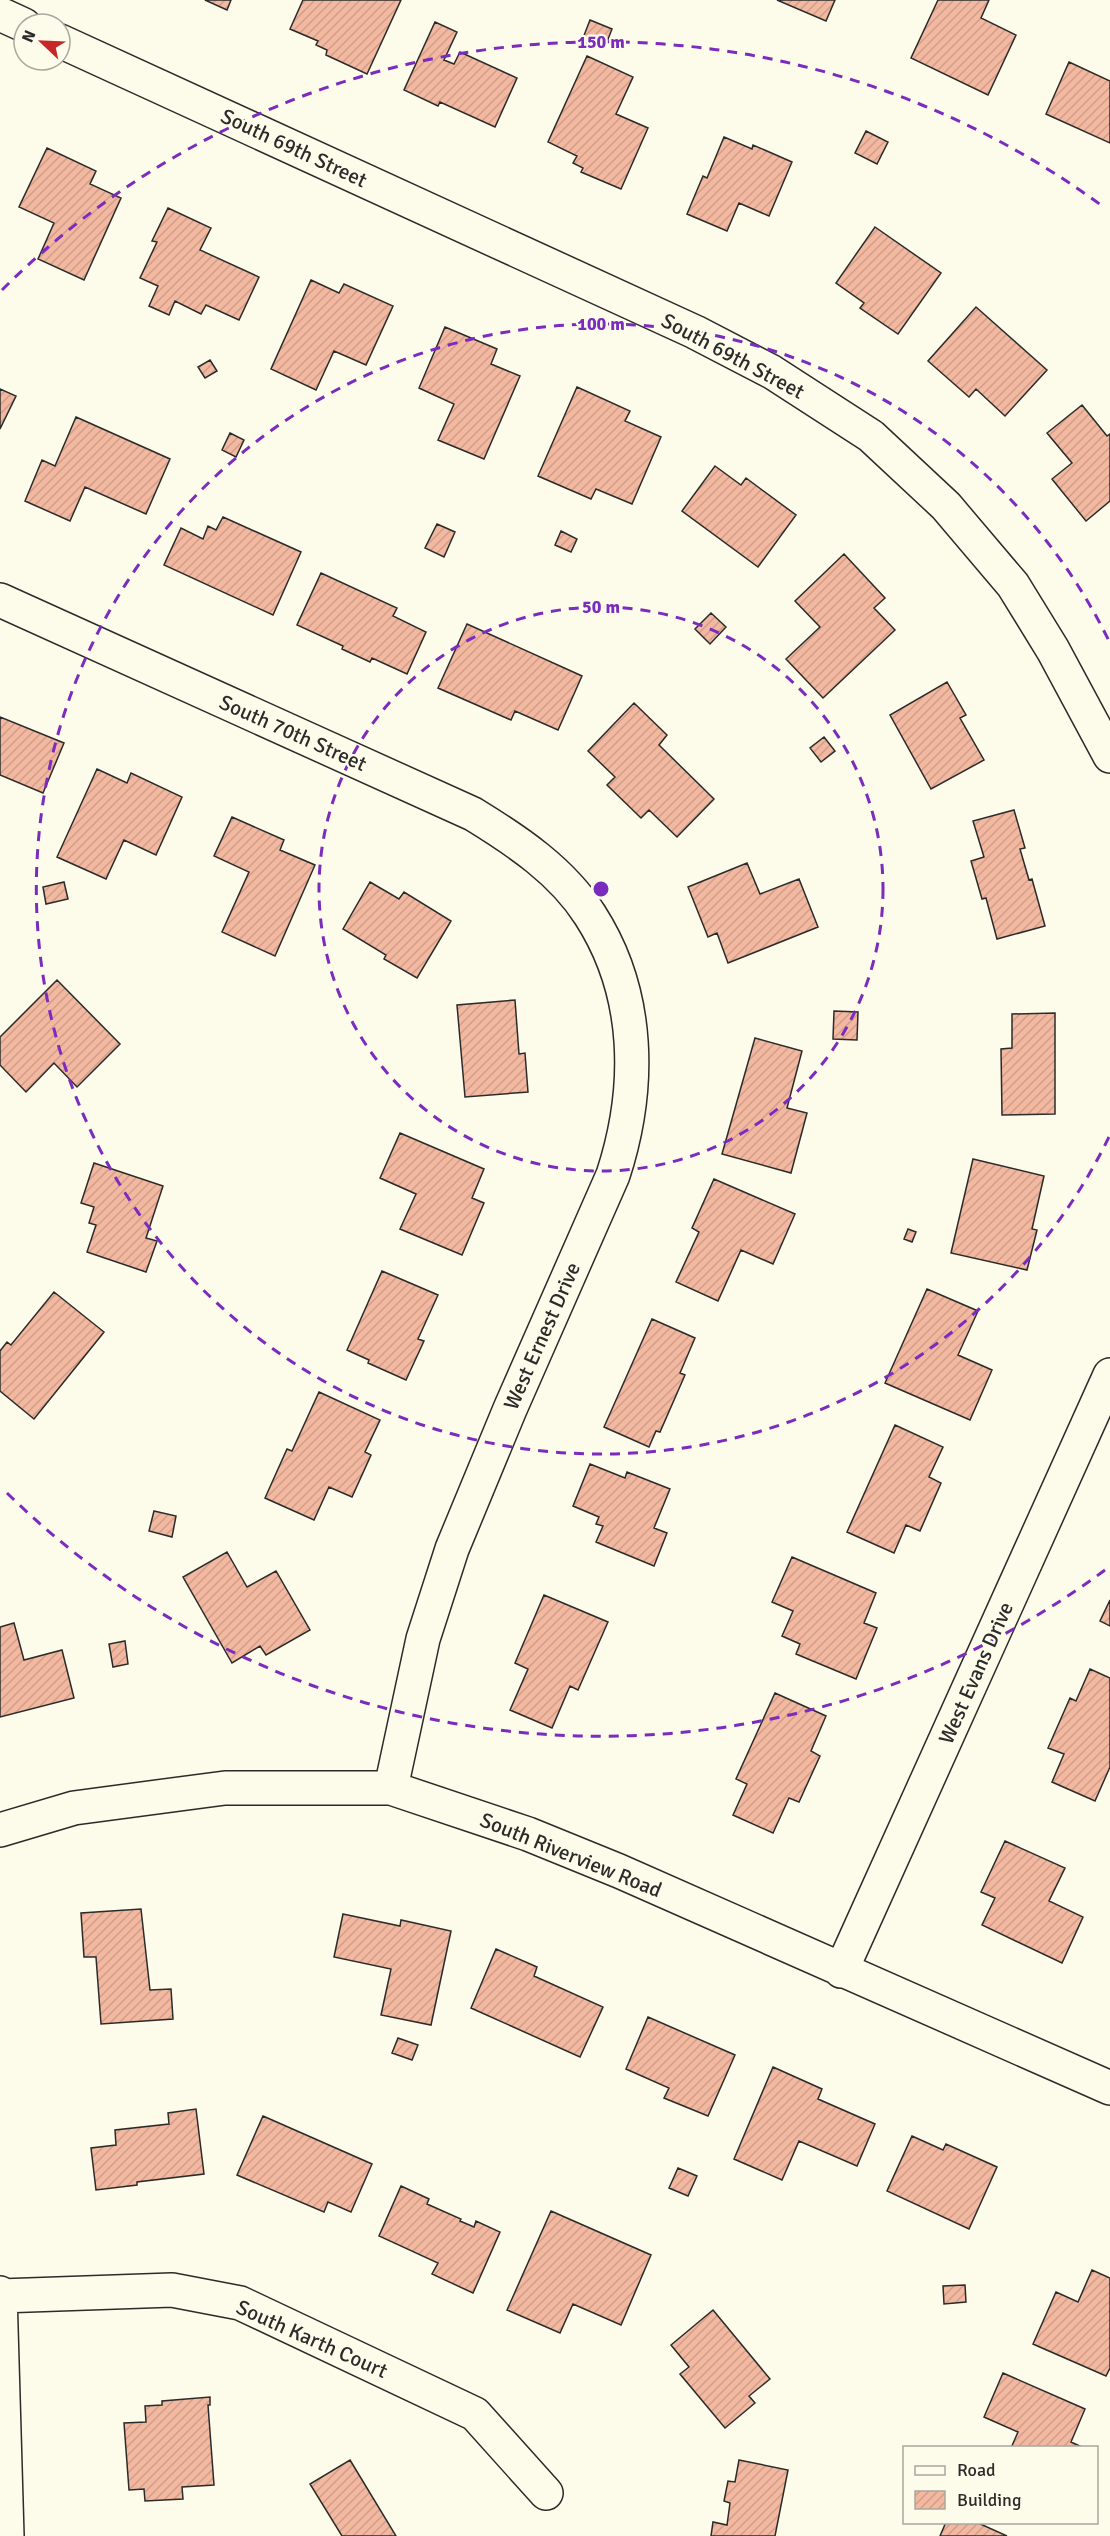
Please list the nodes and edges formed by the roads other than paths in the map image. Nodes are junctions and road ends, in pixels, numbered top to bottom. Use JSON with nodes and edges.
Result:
{"nodes":[{"id":1,"x":72,"y":46,"type":"edge"},
{"id":2,"x":0,"y":600,"type":"edge"},
{"id":3,"x":1110,"y":756,"type":"edge"},
{"id":4,"x":569,"y":890,"type":"joint"},
{"id":5,"x":1110,"y":1375,"type":"edge"},
{"id":6,"x":391,"y":1788,"type":"junction"},
{"id":7,"x":0,"y":1830,"type":"edge"},
{"id":8,"x":841,"y":1971,"type":"junction"},
{"id":9,"x":1110,"y":2088,"type":"edge"},
{"id":10,"x":0,"y":2294,"type":"edge"},
{"id":11,"x":546,"y":2493,"type":"dead end"},
{"id":12,"x":7,"y":2536,"type":"edge"}],
"edges":[{"from":1,"to":3,"type":"street","name":"South 69th Street"},
{"from":2,"to":4,"type":"street","name":"South 70th Street"},
{"from":4,"to":6,"type":"street","name":"West Ernest Drive"},
{"from":5,"to":8,"type":"street","name":"West Evans Drive"},
{"from":6,"to":7,"type":"street","name":"South Riverview Road"},
{"from":6,"to":8,"type":"street","name":"South Riverview Road"},
{"from":8,"to":9,"type":"street","name":"South Riverview Road"},
{"from":10,"to":11,"type":"street","name":"South Karth Court"},
{"from":10,"to":12,"type":"street"}]}
